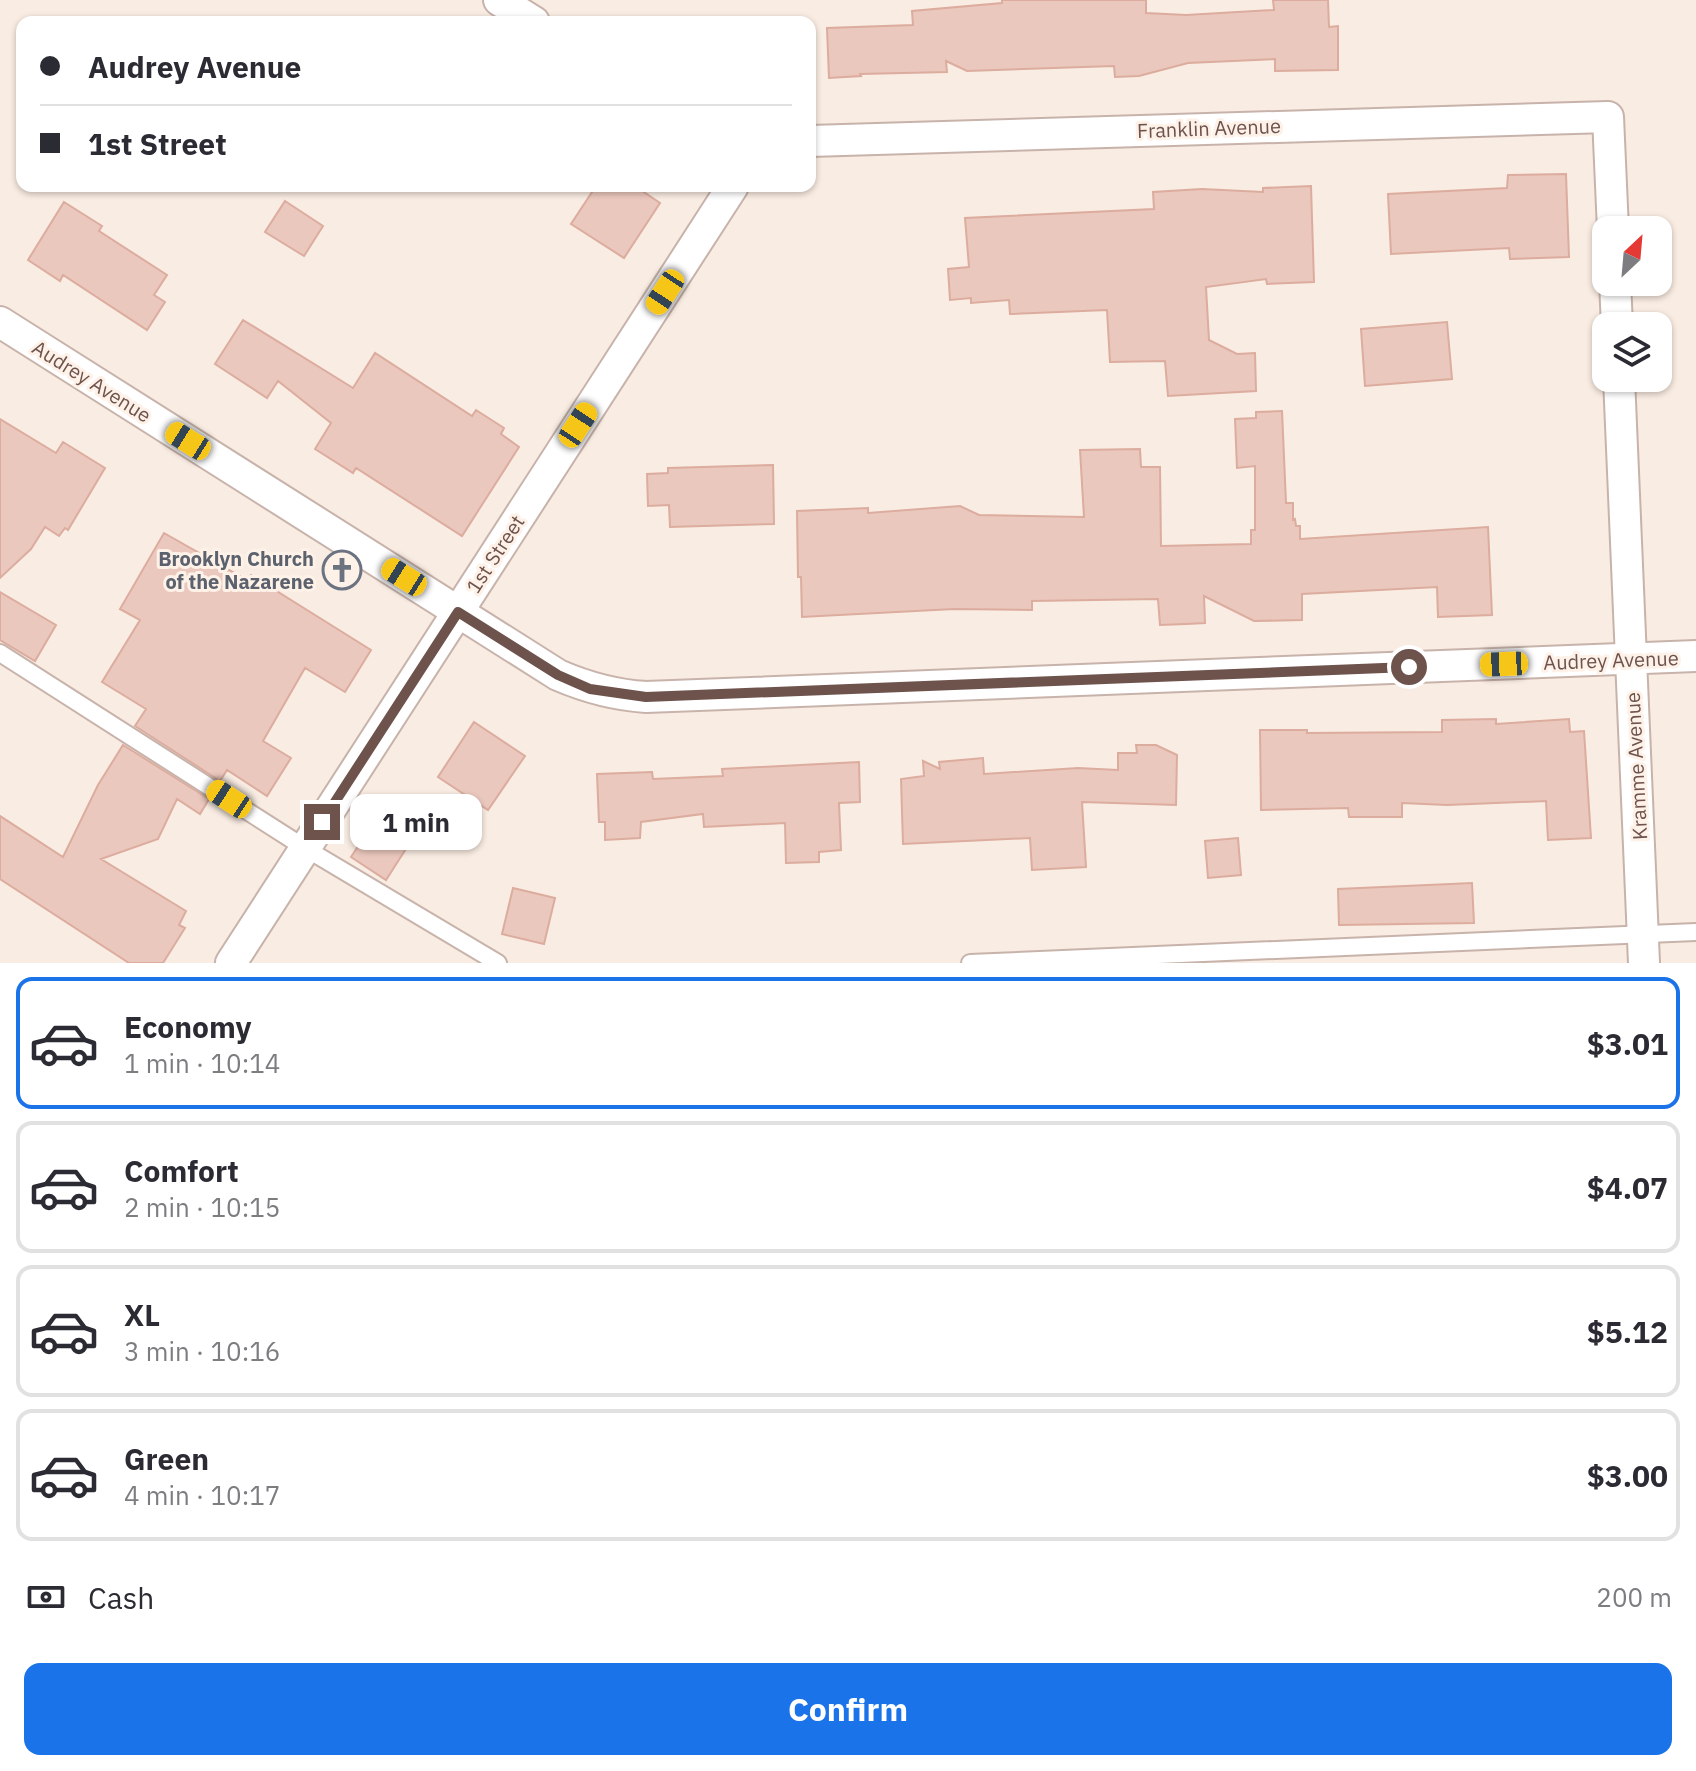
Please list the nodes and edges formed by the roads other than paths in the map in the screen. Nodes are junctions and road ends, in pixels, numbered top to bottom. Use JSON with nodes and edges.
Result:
{"nodes":[{"id":1,"x":499,"y":0,"type":"edge"},
{"id":2,"x":524,"y":16,"type":"edge"},
{"id":3,"x":816,"y":141,"type":"edge"},
{"id":4,"x":729,"y":192,"type":"edge"},
{"id":5,"x":1612,"y":216,"type":"edge"},
{"id":6,"x":0,"y":322,"type":"edge"},
{"id":7,"x":1620,"y":392,"type":"edge"},
{"id":8,"x":458,"y":612,"type":"junction"},
{"id":9,"x":0,"y":653,"type":"edge"},
{"id":10,"x":1696,"y":656,"type":"edge"},
{"id":11,"x":1631,"y":659,"type":"junction"},
{"id":12,"x":305,"y":848,"type":"junction"},
{"id":13,"x":1696,"y":932,"type":"edge"},
{"id":14,"x":1644,"y":949,"type":"edge"},
{"id":15,"x":231,"y":963,"type":"edge"},
{"id":16,"x":498,"y":963,"type":"edge"},
{"id":17,"x":970,"y":963,"type":"edge"}],
"edges":[{"from":1,"to":2,"type":"street"},
{"from":3,"to":5,"type":"street","name":"Franklin Avenue"},
{"from":4,"to":8,"type":"street","name":"1st Street"},
{"from":6,"to":8,"type":"street","name":"Audrey Avenue"},
{"from":7,"to":11,"type":"street","name":"Kramme Avenue"},
{"from":8,"to":11,"type":"street","name":"Audrey Avenue"},
{"from":8,"to":12,"type":"street","name":"1st Street"},
{"from":9,"to":12,"type":"lane"},
{"from":10,"to":11,"type":"street","name":"Audrey Avenue"},
{"from":11,"to":14,"type":"street","name":"Kramme Avenue"},
{"from":12,"to":15,"type":"street","name":"1st Street"},
{"from":12,"to":16,"type":"lane"},
{"from":13,"to":14,"type":"lane"},
{"from":14,"to":17,"type":"lane"}]}
